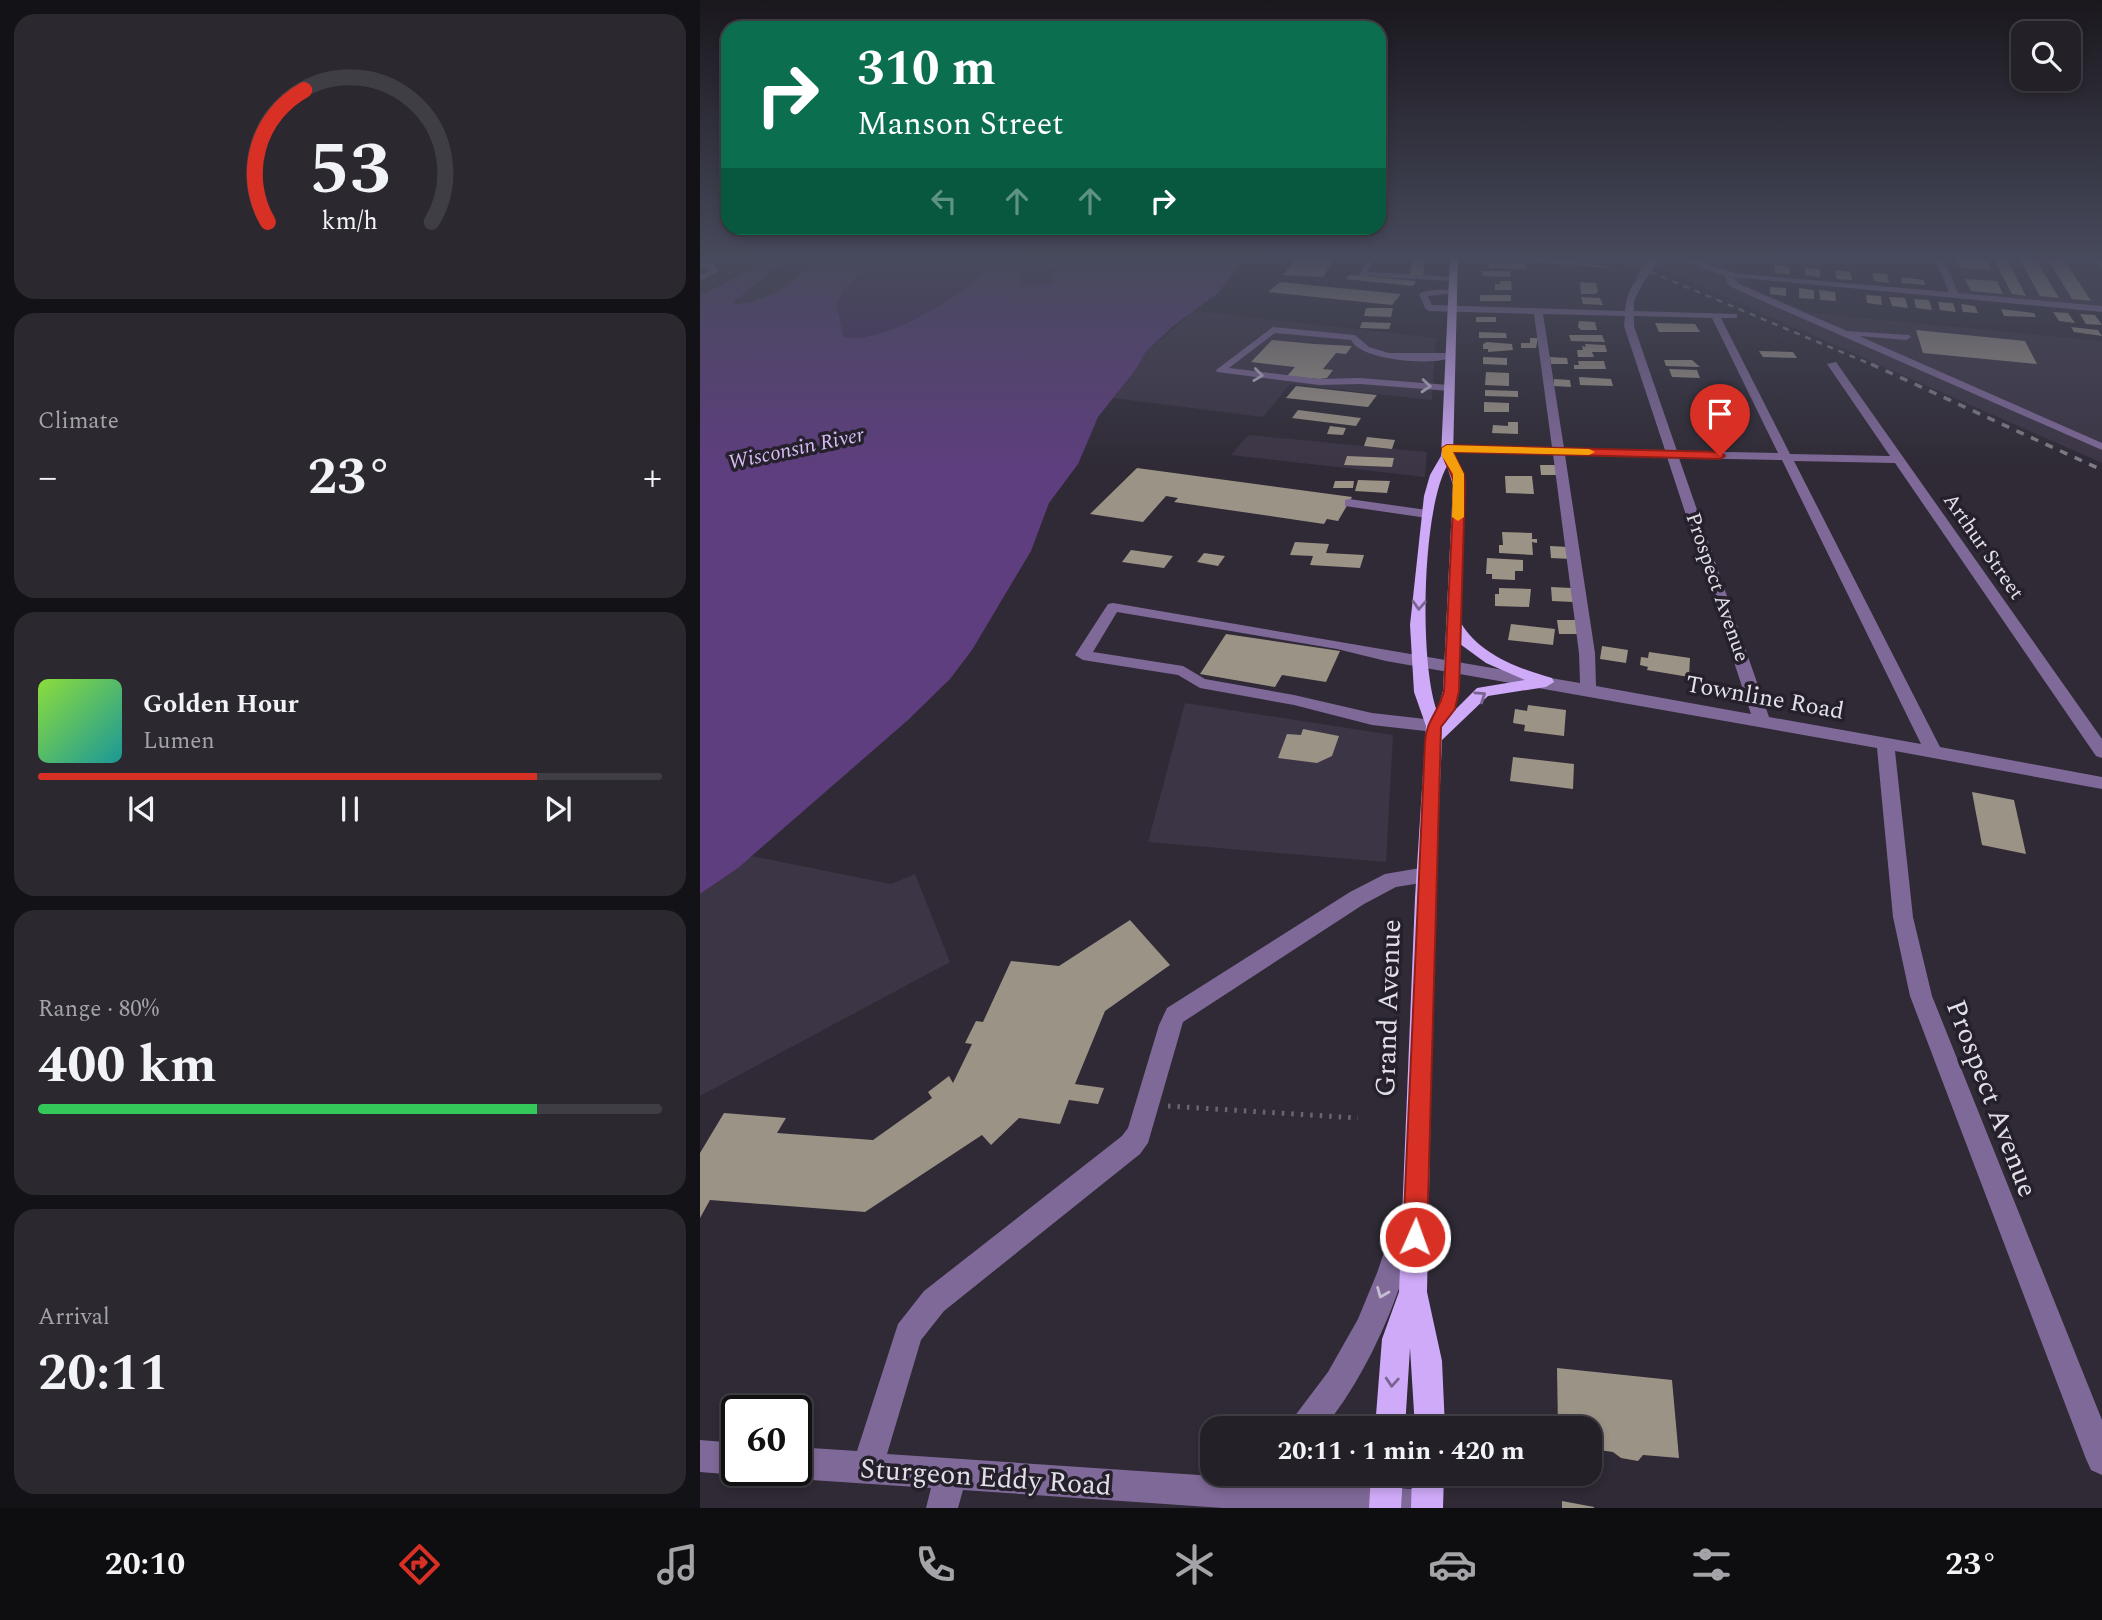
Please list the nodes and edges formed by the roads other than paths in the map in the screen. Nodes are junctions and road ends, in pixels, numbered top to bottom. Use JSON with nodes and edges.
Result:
{"nodes":[{"id":1,"x":1451,"y":328,"type":"edge"},
{"id":2,"x":1540,"y":328,"type":"edge"},
{"id":3,"x":1630,"y":328,"type":"edge"},
{"id":4,"x":1721,"y":328,"type":"edge"},
{"id":5,"x":1830,"y":328,"type":"edge"},
{"id":6,"x":1843,"y":334,"type":"junction"},
{"id":7,"x":1906,"y":337,"type":"dead end"},
{"id":8,"x":1450,"y":356,"type":"junction"},
{"id":9,"x":1832,"y":364,"type":"dead end"},
{"id":10,"x":1450,"y":388,"type":"junction"},
{"id":11,"x":2102,"y":447,"type":"edge"},
{"id":12,"x":1559,"y":451,"type":"junction"},
{"id":13,"x":1447,"y":452,"type":"junction"},
{"id":14,"x":1673,"y":454,"type":"junction"},
{"id":15,"x":1785,"y":457,"type":"junction"},
{"id":16,"x":1899,"y":460,"type":"junction"},
{"id":17,"x":1349,"y":503,"type":"dead end"},
{"id":18,"x":1427,"y":514,"type":"junction"},
{"id":19,"x":1454,"y":624,"type":"junction"},
{"id":20,"x":1419,"y":662,"type":"junction"},
{"id":21,"x":1452,"y":667,"type":"junction"},
{"id":22,"x":1546,"y":682,"type":"junction"},
{"id":23,"x":1588,"y":690,"type":"junction"},
{"id":24,"x":1762,"y":721,"type":"junction"},
{"id":25,"x":1433,"y":734,"type":"junction"},
{"id":26,"x":1885,"y":743,"type":"junction"},
{"id":27,"x":1933,"y":752,"type":"junction"},
{"id":28,"x":2102,"y":752,"type":"edge"},
{"id":29,"x":2102,"y":783,"type":"edge"},
{"id":30,"x":1426,"y":874,"type":"junction"},
{"id":31,"x":1417,"y":1181,"type":"junction"},
{"id":32,"x":1413,"y":1292,"type":"junction"},
{"id":33,"x":1314,"y":1416,"type":"edge"},
{"id":34,"x":1391,"y":1416,"type":"edge"},
{"id":35,"x":1429,"y":1416,"type":"edge"},
{"id":36,"x":700,"y":1456,"type":"edge"},
{"id":37,"x":721,"y":1458,"type":"edge"},
{"id":38,"x":2102,"y":1459,"type":"edge"},
{"id":39,"x":812,"y":1464,"type":"edge"},
{"id":40,"x":867,"y":1469,"type":"junction"},
{"id":41,"x":951,"y":1474,"type":"junction"},
{"id":42,"x":1226,"y":1486,"type":"edge"},
{"id":43,"x":1428,"y":1486,"type":"edge"},
{"id":44,"x":1218,"y":1491,"type":"junction"},
{"id":45,"x":1386,"y":1495,"type":"edge"},
{"id":46,"x":1427,"y":1507,"type":"edge"},
{"id":47,"x":942,"y":1508,"type":"edge"}],
"edges":[{"from":1,"to":8,"type":"main road","name":"Grand Avenue"},
{"from":2,"to":12,"type":"street"},
{"from":3,"to":14,"type":"street","name":"Prospect Avenue"},
{"from":4,"to":15,"type":"street"},
{"from":5,"to":6,"type":"street"},
{"from":6,"to":7,"type":"street"},
{"from":6,"to":11,"type":"street"},
{"from":8,"to":10,"type":"main road","name":"Grand Avenue"},
{"from":8,"to":10,"type":"street","one_way":true},
{"from":9,"to":16,"type":"street","name":"Arthur Street"},
{"from":10,"to":13,"type":"main road","name":"Grand Avenue"},
{"from":12,"to":13,"type":"street"},
{"from":12,"to":14,"type":"street"},
{"from":12,"to":23,"type":"street"},
{"from":13,"to":18,"type":"main road","name":"Grand Avenue"},
{"from":13,"to":19,"type":"main road","name":"Grand Avenue"},
{"from":14,"to":15,"type":"street"},
{"from":14,"to":24,"type":"street","name":"Prospect Avenue"},
{"from":15,"to":16,"type":"street"},
{"from":15,"to":27,"type":"street"},
{"from":16,"to":28,"type":"street","name":"Arthur Street"},
{"from":17,"to":18,"type":"street"},
{"from":18,"to":20,"type":"main road","name":"Grand Avenue","one_way":true},
{"from":19,"to":21,"type":"main road","name":"Grand Avenue"},
{"from":19,"to":22,"type":"main road"},
{"from":20,"to":21,"type":"street","name":"Townline Road"},
{"from":20,"to":25,"type":"main road","name":"Grand Avenue"},
{"from":20,"to":25,"type":"street","name":"Townline Road"},
{"from":21,"to":22,"type":"street","name":"Townline Road"},
{"from":21,"to":25,"type":"main road","name":"Grand Avenue"},
{"from":22,"to":23,"type":"street","name":"Townline Road"},
{"from":25,"to":22,"type":"main road","one_way":true},
{"from":23,"to":24,"type":"street","name":"Townline Road"},
{"from":24,"to":26,"type":"street","name":"Townline Road"},
{"from":25,"to":30,"type":"main road","name":"Grand Avenue"},
{"from":26,"to":27,"type":"street","name":"Townline Road"},
{"from":26,"to":38,"type":"street","name":"Prospect Avenue"},
{"from":27,"to":29,"type":"street","name":"Townline Road"},
{"from":30,"to":31,"type":"main road","name":"Grand Avenue"},
{"from":30,"to":40,"type":"street"},
{"from":31,"to":32,"type":"main road","name":"Grand Avenue"},
{"from":31,"to":33,"type":"street","one_way":true},
{"from":32,"to":34,"type":"main road","name":"Grand Avenue","one_way":true},
{"from":32,"to":35,"type":"main road","name":"Grand Avenue"},
{"from":36,"to":37,"type":"street"},
{"from":39,"to":40,"type":"street","name":"Sturgeon Eddy Road"},
{"from":40,"to":41,"type":"street","name":"Sturgeon Eddy Road"},
{"from":41,"to":44,"type":"street","name":"Sturgeon Eddy Road"},
{"from":41,"to":47,"type":"street"},
{"from":42,"to":44,"type":"street"},
{"from":43,"to":46,"type":"main road"},
{"from":44,"to":45,"type":"street","name":"Sturgeon Eddy Road"},
{"from":45,"to":46,"type":"street","name":"Sturgeon Eddy Road"}]}
